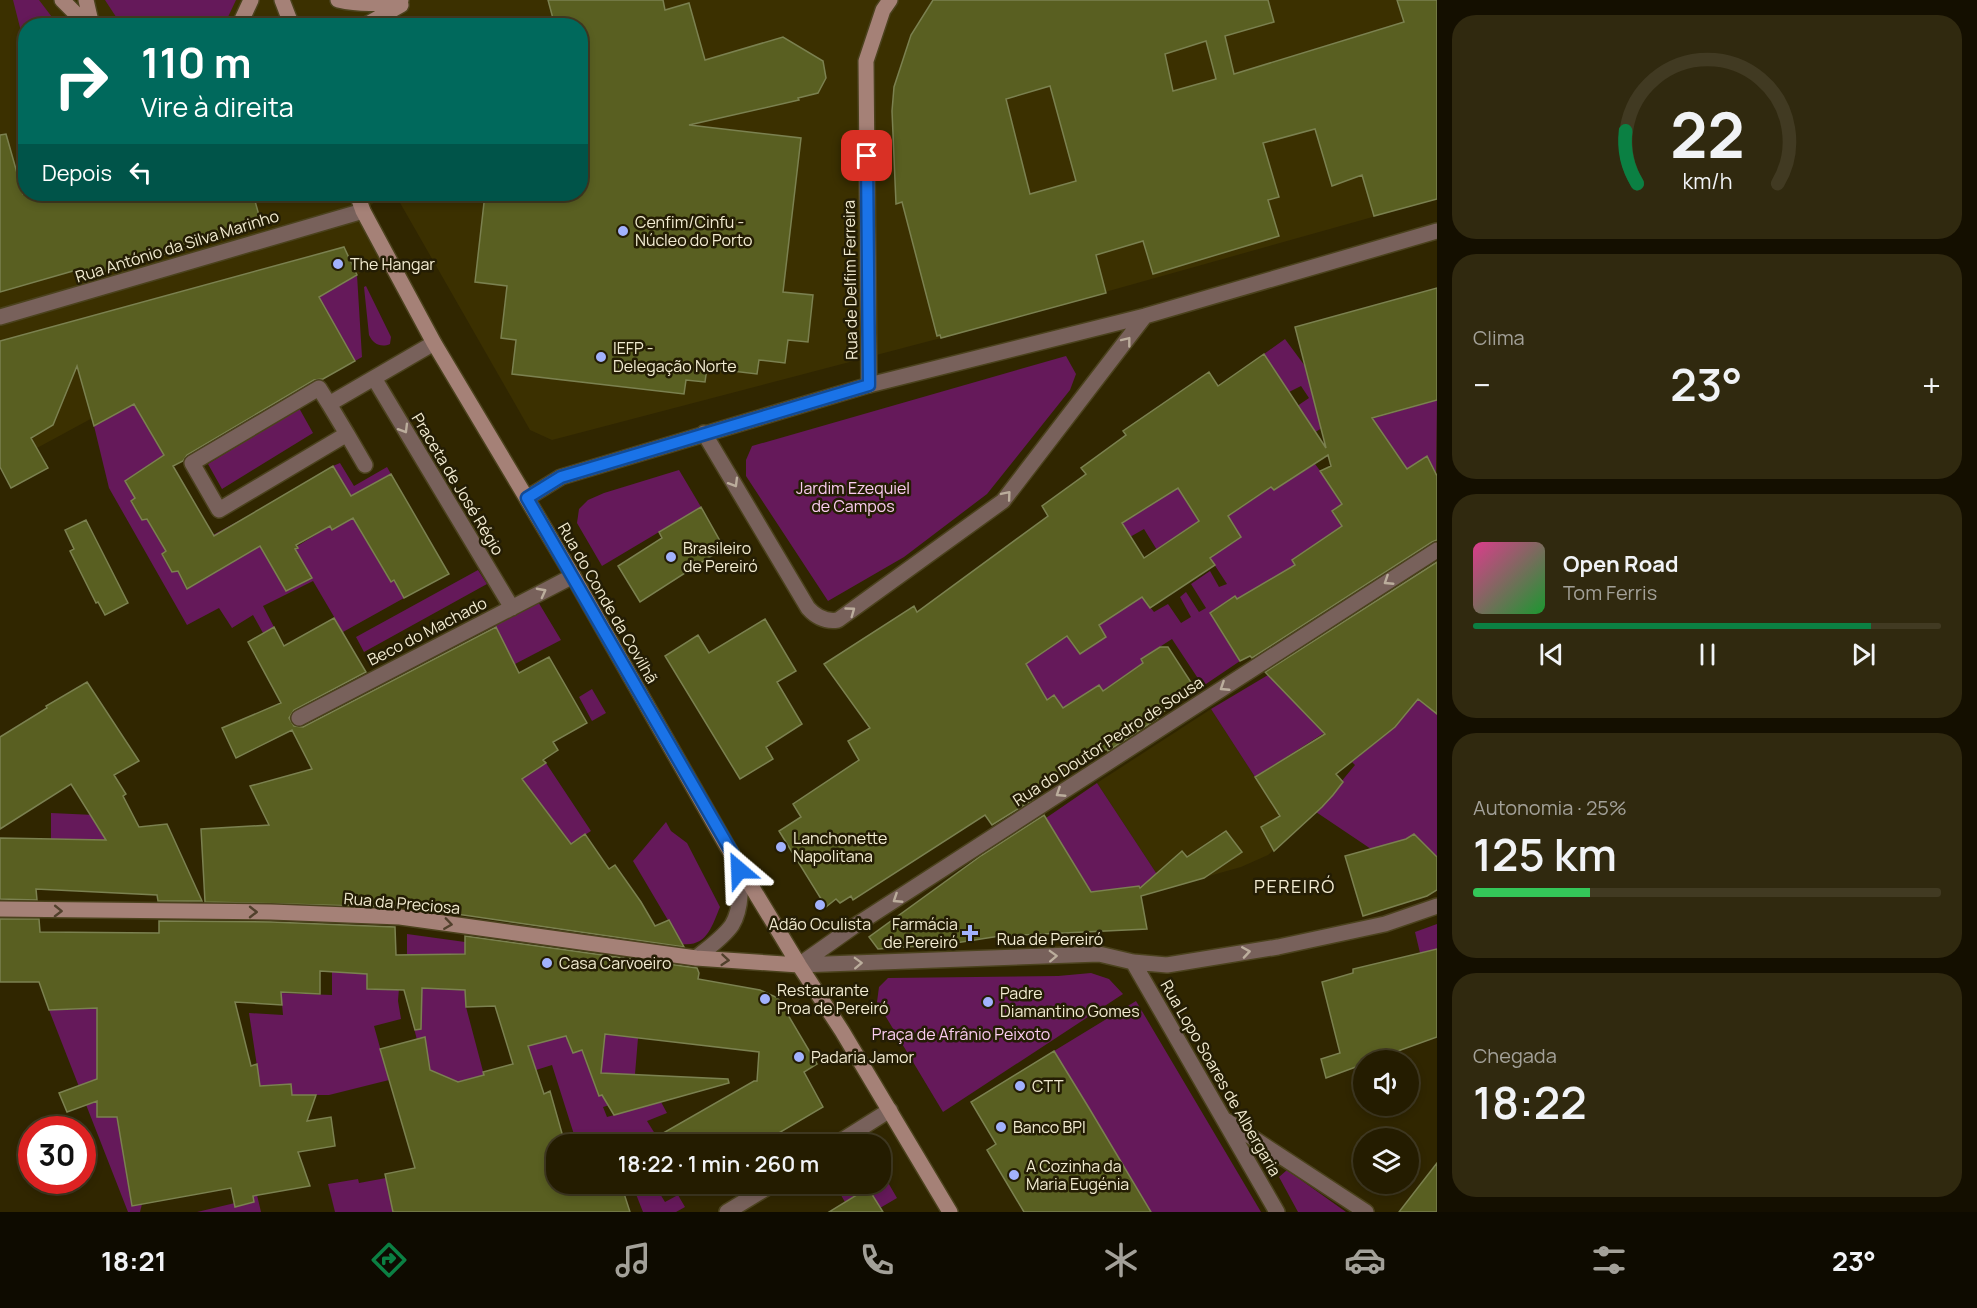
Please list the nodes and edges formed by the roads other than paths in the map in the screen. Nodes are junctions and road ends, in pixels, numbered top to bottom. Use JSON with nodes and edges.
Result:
{"nodes":[{"id":1,"x":62,"y":0,"type":"edge"},
{"id":2,"x":86,"y":0,"type":"edge"},
{"id":3,"x":251,"y":0,"type":"edge"},
{"id":4,"x":282,"y":0,"type":"edge"},
{"id":5,"x":338,"y":0,"type":"edge"},
{"id":6,"x":401,"y":0,"type":"edge"},
{"id":7,"x":409,"y":0,"type":"edge"},
{"id":8,"x":890,"y":0,"type":"edge"},
{"id":9,"x":81,"y":18,"type":"edge"},
{"id":10,"x":89,"y":18,"type":"edge"},
{"id":11,"x":243,"y":18,"type":"edge"},
{"id":12,"x":288,"y":18,"type":"edge"},
{"id":13,"x":378,"y":18,"type":"edge"},
{"id":14,"x":359,"y":201,"type":"edge"},
{"id":15,"x":363,"y":211,"type":"junction"},
{"id":16,"x":1437,"y":231,"type":"edge"},
{"id":17,"x":0,"y":316,"type":"edge"},
{"id":18,"x":1145,"y":316,"type":"junction"},
{"id":19,"x":434,"y":343,"type":"junction"},
{"id":20,"x":374,"y":378,"type":"junction"},
{"id":21,"x":869,"y":385,"type":"junction"},
{"id":22,"x":329,"y":405,"type":"junction"},
{"id":23,"x":704,"y":433,"type":"junction"},
{"id":24,"x":347,"y":434,"type":"junction"},
{"id":25,"x":365,"y":465,"type":"dead end"},
{"id":26,"x":527,"y":498,"type":"junction"},
{"id":27,"x":1437,"y":550,"type":"edge"},
{"id":28,"x":573,"y":576,"type":"junction"},
{"id":29,"x":512,"y":608,"type":"junction"},
{"id":30,"x":299,"y":718,"type":"dead end"},
{"id":31,"x":735,"y":858,"type":"junction"},
{"id":32,"x":1437,"y":906,"type":"edge"},
{"id":33,"x":0,"y":909,"type":"edge"},
{"id":34,"x":696,"y":957,"type":"junction"},
{"id":35,"x":1133,"y":962,"type":"junction"},
{"id":36,"x":799,"y":965,"type":"junction"},
{"id":37,"x":890,"y":1110,"type":"junction"},
{"id":38,"x":1224,"y":1119,"type":"junction"},
{"id":39,"x":852,"y":1134,"type":"edge"},
{"id":40,"x":757,"y":1194,"type":"edge"},
{"id":41,"x":727,"y":1212,"type":"edge"},
{"id":42,"x":950,"y":1212,"type":"edge"},
{"id":43,"x":1277,"y":1212,"type":"edge"},
{"id":44,"x":1366,"y":1212,"type":"edge"}],
"edges":[{"from":1,"to":9,"type":"main road"},
{"from":2,"to":10,"type":"main road"},
{"from":3,"to":11,"type":"main road"},
{"from":4,"to":12,"type":"main road"},
{"from":5,"to":6,"type":"main road"},
{"from":7,"to":13,"type":"main road"},
{"from":8,"to":21,"type":"main road","name":"Rua de Delfim Ferreira"},
{"from":14,"to":15,"type":"main road","name":"Rua do Conde da Covilhã"},
{"from":15,"to":17,"type":"street","name":"Rua António da Silva Marinho"},
{"from":15,"to":19,"type":"main road","name":"Rua do Conde da Covilhã"},
{"from":16,"to":18,"type":"street"},
{"from":18,"to":21,"type":"street"},
{"from":23,"to":18,"type":"street","one_way":true},
{"from":19,"to":20,"type":"street"},
{"from":19,"to":26,"type":"main road","name":"Rua do Conde da Covilhã"},
{"from":20,"to":22,"type":"street"},
{"from":20,"to":29,"type":"street","name":"Praceta de José Régio","one_way":true},
{"from":21,"to":23,"type":"street"},
{"from":22,"to":24,"type":"street"},
{"from":22,"to":24,"type":"street"},
{"from":23,"to":26,"type":"street"},
{"from":24,"to":25,"type":"street"},
{"from":26,"to":28,"type":"main road","name":"Rua do Conde da Covilhã"},
{"from":27,"to":36,"type":"street","name":"Rua do Doutor Pedro de Sousa","one_way":true},
{"from":29,"to":28,"type":"street","name":"Beco do Machado","one_way":true},
{"from":28,"to":31,"type":"main road","name":"Rua do Conde da Covilhã"},
{"from":29,"to":30,"type":"street","name":"Beco do Machado"},
{"from":31,"to":34,"type":"street"},
{"from":31,"to":36,"type":"main road","name":"Rua do Conde da Covilhã"},
{"from":35,"to":32,"type":"street","name":"Rua de Pereiró","one_way":true},
{"from":33,"to":34,"type":"main road","name":"Rua da Preciosa","one_way":true},
{"from":34,"to":36,"type":"main road","name":"Rua da Preciosa","one_way":true},
{"from":36,"to":35,"type":"street","name":"Rua de Pereiró","one_way":true},
{"from":35,"to":38,"type":"street","name":"Rua Lopo Soares de Albergaria"},
{"from":36,"to":37,"type":"main road","name":"Rua do Conde da Covilhã"},
{"from":37,"to":39,"type":"street"},
{"from":37,"to":42,"type":"main road","name":"Rua do Conde da Covilhã"},
{"from":38,"to":43,"type":"street","name":"Rua Lopo Soares de Albergaria"},
{"from":38,"to":44,"type":"street"},
{"from":40,"to":41,"type":"street"}]}
